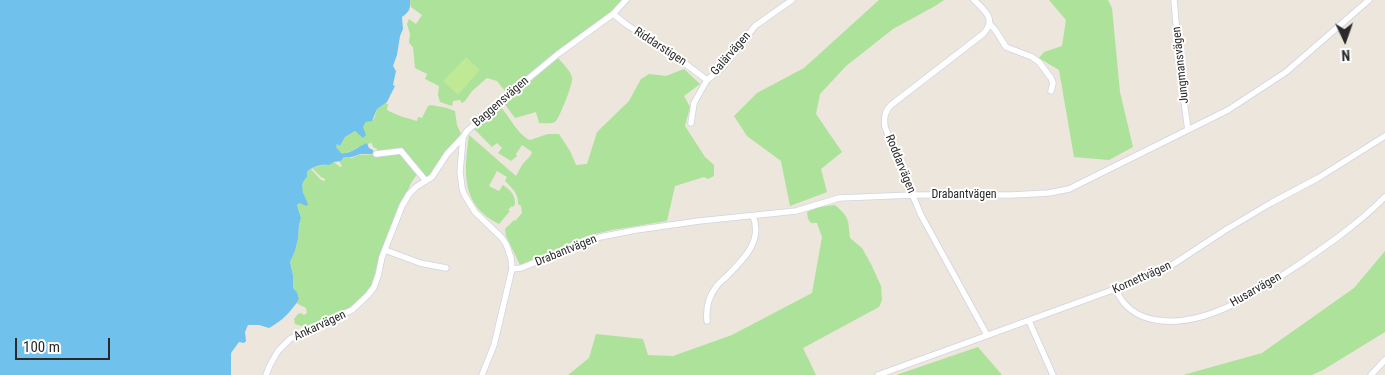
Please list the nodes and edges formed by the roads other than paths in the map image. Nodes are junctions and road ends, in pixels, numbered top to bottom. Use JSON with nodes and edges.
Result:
{"nodes":[{"id":1,"x":626,"y":0,"type":"edge"},
{"id":2,"x":792,"y":0,"type":"edge"},
{"id":3,"x":974,"y":0,"type":"edge"},
{"id":4,"x":1174,"y":0,"type":"edge"},
{"id":5,"x":1369,"y":0,"type":"edge"},
{"id":6,"x":613,"y":14,"type":"junction"},
{"id":7,"x":990,"y":24,"type":"junction"},
{"id":8,"x":708,"y":80,"type":"junction"},
{"id":9,"x":1051,"y":91,"type":"dead end"},
{"id":10,"x":691,"y":123,"type":"dead end"},
{"id":11,"x":1188,"y":130,"type":"junction"},
{"id":12,"x":1385,"y":136,"type":"edge"},
{"id":13,"x":463,"y":137,"type":"junction"},
{"id":14,"x":376,"y":154,"type":"dead end"},
{"id":15,"x":426,"y":181,"type":"junction"},
{"id":16,"x":913,"y":195,"type":"junction"},
{"id":17,"x":1385,"y":197,"type":"edge"},
{"id":18,"x":753,"y":216,"type":"junction"},
{"id":19,"x":385,"y":250,"type":"junction"},
{"id":20,"x":446,"y":268,"type":"dead end"},
{"id":21,"x":512,"y":269,"type":"junction"},
{"id":22,"x":1116,"y":290,"type":"junction"},
{"id":23,"x":706,"y":321,"type":"dead end"},
{"id":24,"x":1029,"y":321,"type":"junction"},
{"id":25,"x":987,"y":335,"type":"junction"},
{"id":26,"x":1385,"y":360,"type":"edge"},
{"id":27,"x":266,"y":375,"type":"edge"},
{"id":28,"x":482,"y":375,"type":"edge"},
{"id":29,"x":878,"y":375,"type":"edge"},
{"id":30,"x":1053,"y":375,"type":"edge"},
{"id":31,"x":1372,"y":375,"type":"edge"}],
"edges":[{"from":1,"to":6,"type":"street","name":"Baggensvägen"},
{"from":2,"to":8,"type":"street","name":"Galärvägen"},
{"from":3,"to":7,"type":"street"},
{"from":4,"to":11,"type":"street","name":"Jungmansvägen"},
{"from":5,"to":11,"type":"street","name":"Drabantvägen"},
{"from":6,"to":8,"type":"street","name":"Riddarstigen"},
{"from":6,"to":13,"type":"street","name":"Baggensvägen"},
{"from":7,"to":9,"type":"street"},
{"from":7,"to":16,"type":"street","name":"Roddarvägen"},
{"from":8,"to":10,"type":"street","name":"Galärvägen"},
{"from":11,"to":16,"type":"street","name":"Drabantvägen"},
{"from":12,"to":22,"type":"street","name":"Kornettvägen"},
{"from":13,"to":15,"type":"street","name":"Ankarvägen"},
{"from":13,"to":21,"type":"street","name":"Baggensvägen"},
{"from":14,"to":15,"type":"street"},
{"from":15,"to":19,"type":"street","name":"Ankarvägen"},
{"from":16,"to":18,"type":"street","name":"Drabantvägen"},
{"from":16,"to":25,"type":"street","name":"Roddarvägen"},
{"from":17,"to":22,"type":"street","name":"Husarvägen"},
{"from":18,"to":21,"type":"street","name":"Drabantvägen"},
{"from":18,"to":23,"type":"street"},
{"from":19,"to":20,"type":"street"},
{"from":19,"to":27,"type":"street","name":"Ankarvägen"},
{"from":21,"to":28,"type":"street","name":"Baggensvägen"},
{"from":22,"to":24,"type":"street","name":"Kornettvägen"},
{"from":24,"to":25,"type":"street","name":"Kornettvägen"},
{"from":24,"to":30,"type":"street"},
{"from":25,"to":29,"type":"street","name":"Kornettvägen"},
{"from":26,"to":31,"type":"street"}]}
